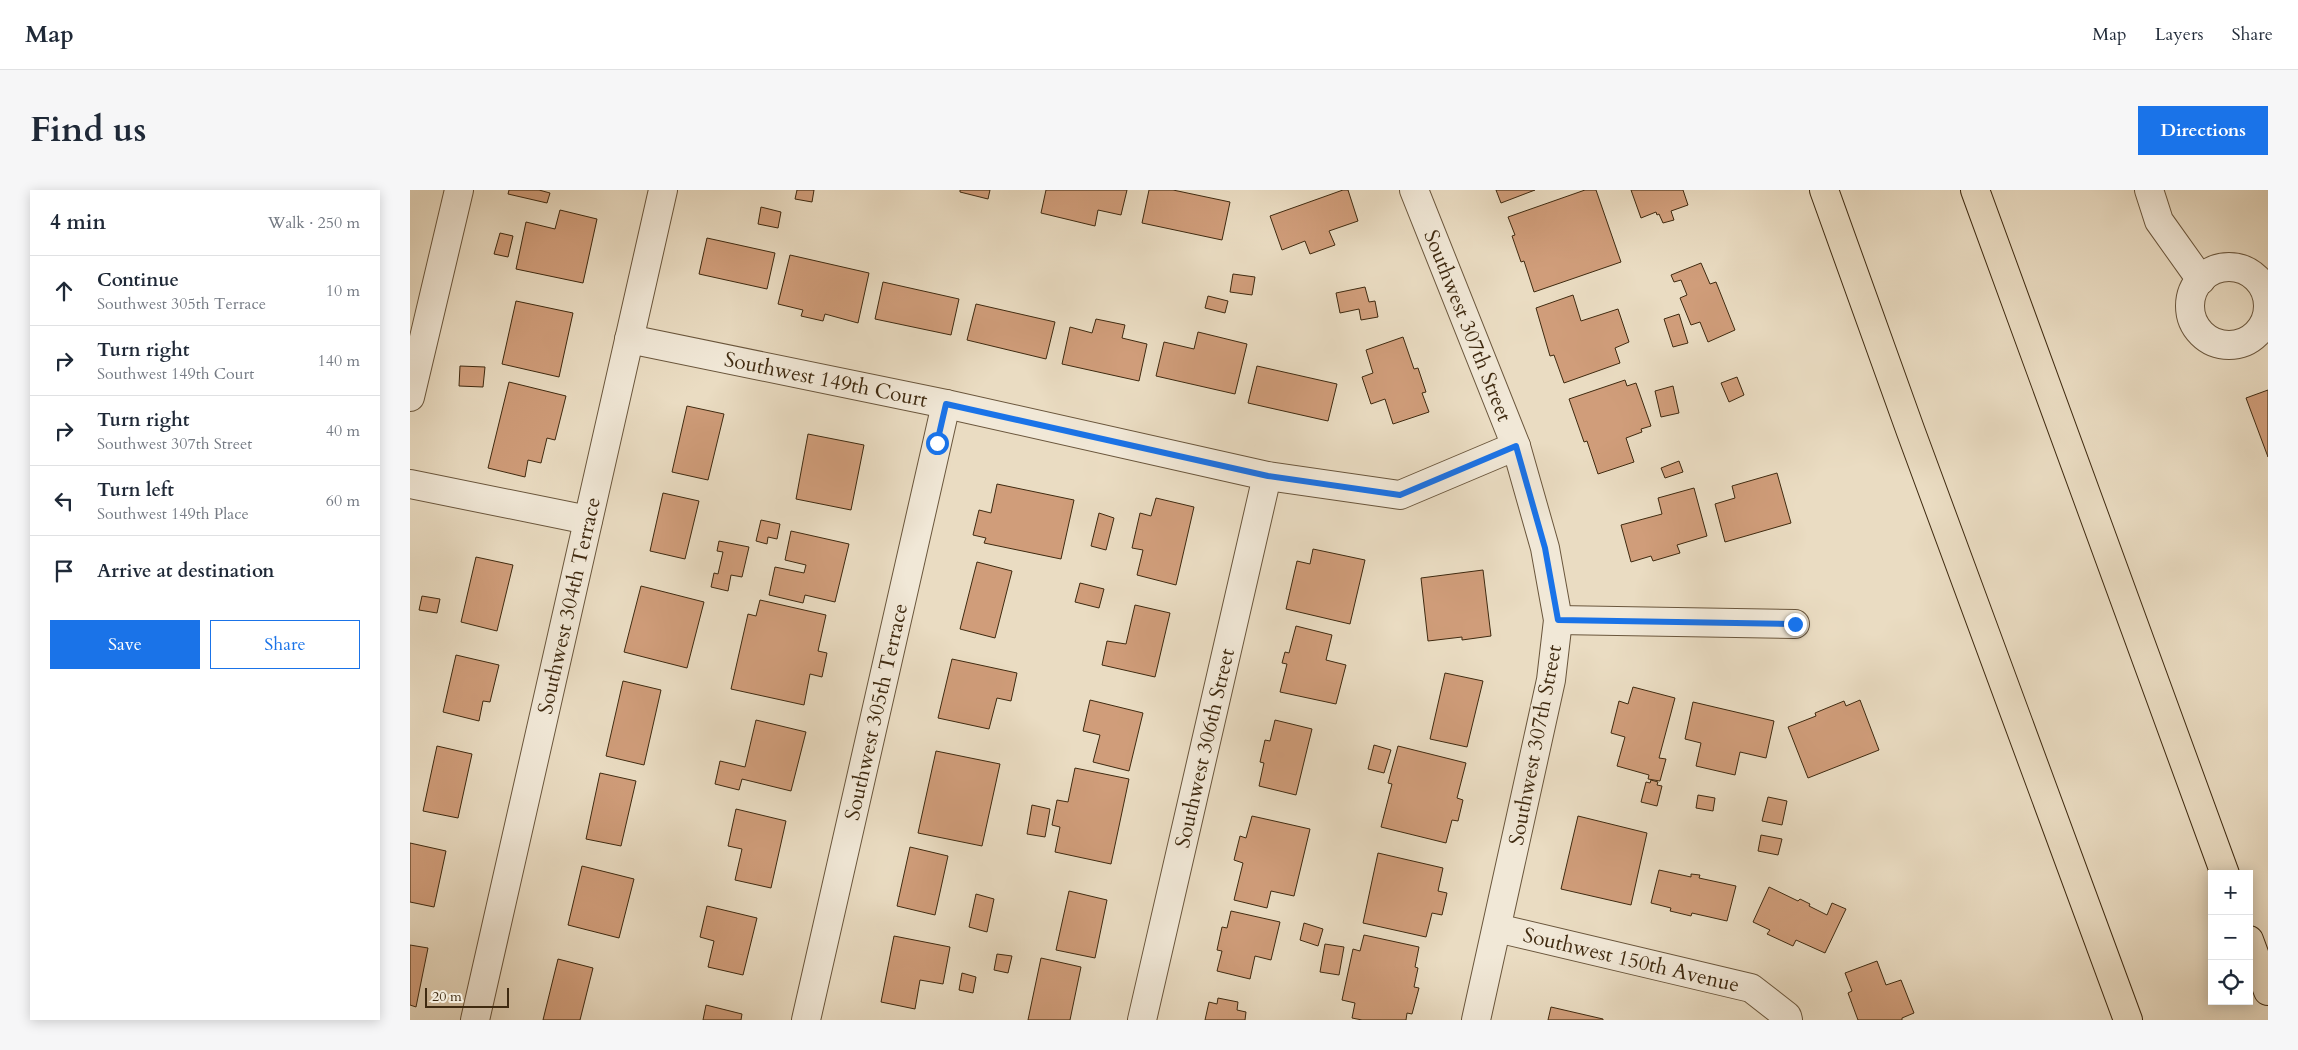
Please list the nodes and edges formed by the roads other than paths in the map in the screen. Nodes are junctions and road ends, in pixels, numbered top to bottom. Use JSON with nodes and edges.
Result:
{"nodes":[{"id":1,"x":459,"y":190,"type":"edge"},
{"id":2,"x":663,"y":190,"type":"edge"},
{"id":3,"x":1414,"y":190,"type":"edge"},
{"id":4,"x":1824,"y":190,"type":"edge"},
{"id":5,"x":1975,"y":190,"type":"edge"},
{"id":6,"x":2148,"y":190,"type":"edge"},
{"id":7,"x":2201,"y":280,"type":"junction"},
{"id":8,"x":2268,"y":310,"type":"edge"},
{"id":9,"x":629,"y":339,"type":"junction"},
{"id":10,"x":410,"y":397,"type":"edge"},
{"id":11,"x":946,"y":404,"type":"junction"},
{"id":12,"x":1516,"y":446,"type":"junction"},
{"id":13,"x":1268,"y":476,"type":"junction"},
{"id":14,"x":410,"y":484,"type":"edge"},
{"id":15,"x":588,"y":520,"type":"junction"},
{"id":16,"x":1558,"y":620,"type":"junction"},
{"id":17,"x":1795,"y":624,"type":"dead end"},
{"id":18,"x":2224,"y":870,"type":"edge"},
{"id":19,"x":1497,"y":928,"type":"junction"},
{"id":20,"x":2253,"y":951,"type":"edge"},
{"id":21,"x":2268,"y":991,"type":"edge"},
{"id":22,"x":1788,"y":1018,"type":"edge"},
{"id":23,"x":475,"y":1020,"type":"edge"},
{"id":24,"x":806,"y":1020,"type":"edge"},
{"id":25,"x":1142,"y":1020,"type":"edge"},
{"id":26,"x":1476,"y":1020,"type":"edge"},
{"id":27,"x":2128,"y":1020,"type":"edge"}],
"edges":[{"from":1,"to":10,"type":"street"},
{"from":2,"to":9,"type":"street","name":"Southwest 304th Terrace"},
{"from":3,"to":12,"type":"street","name":"Southwest 307th Street"},
{"from":4,"to":27,"type":"highway"},
{"from":5,"to":18,"type":"highway"},
{"from":6,"to":7,"type":"street"},
{"from":7,"to":8,"type":"street"},
{"from":7,"to":8,"type":"street"},
{"from":9,"to":11,"type":"street","name":"Southwest 149th Court"},
{"from":9,"to":15,"type":"street","name":"Southwest 304th Terrace"},
{"from":11,"to":13,"type":"street","name":"Southwest 149th Court"},
{"from":11,"to":24,"type":"street","name":"Southwest 305th Terrace"},
{"from":12,"to":13,"type":"street","name":"Southwest 149th Court"},
{"from":12,"to":16,"type":"street","name":"Southwest 307th Street"},
{"from":13,"to":25,"type":"street","name":"Southwest 306th Street"},
{"from":14,"to":15,"type":"street"},
{"from":15,"to":23,"type":"street","name":"Southwest 304th Terrace"},
{"from":16,"to":17,"type":"street"},
{"from":16,"to":19,"type":"street","name":"Southwest 307th Street"},
{"from":19,"to":22,"type":"street","name":"Southwest 150th Avenue"},
{"from":19,"to":26,"type":"street","name":"Southwest 307th Street"},
{"from":20,"to":21,"type":"highway"}]}
